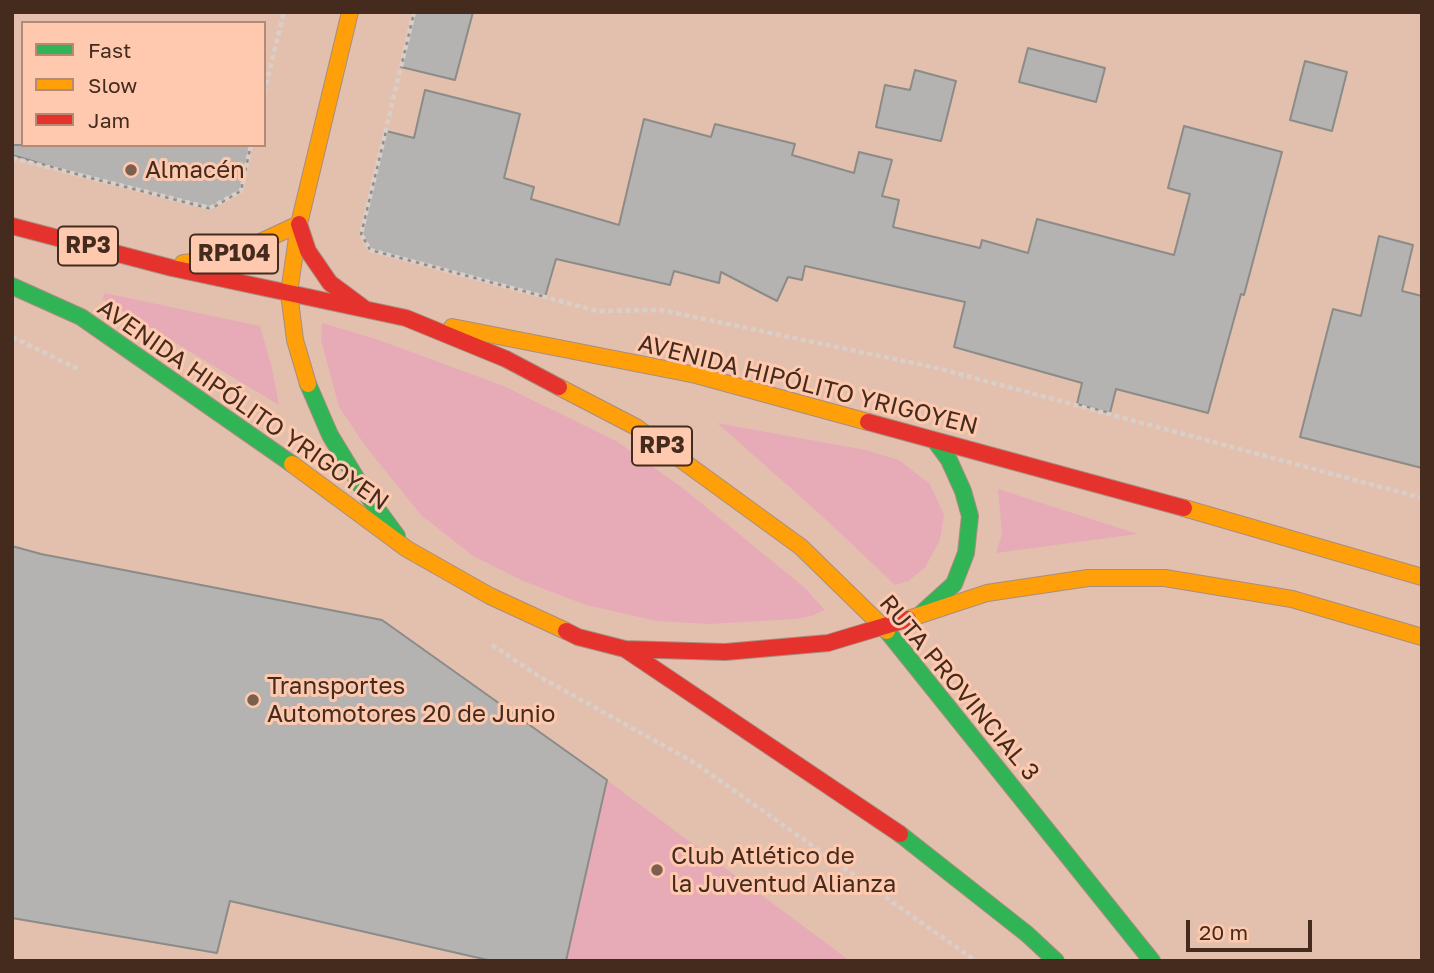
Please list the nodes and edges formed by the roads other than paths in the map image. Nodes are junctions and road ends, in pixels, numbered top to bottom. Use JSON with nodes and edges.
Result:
{"nodes":[{"id":1,"x":350,"y":12,"type":"edge"},
{"id":2,"x":299,"y":224,"type":"junction"},
{"id":3,"x":12,"y":226,"type":"edge"},
{"id":4,"x":164,"y":266,"type":"junction"},
{"id":5,"x":12,"y":286,"type":"edge"},
{"id":6,"x":289,"y":293,"type":"junction"},
{"id":7,"x":365,"y":309,"type":"junction"},
{"id":8,"x":406,"y":318,"type":"junction"},
{"id":9,"x":935,"y":441,"type":"junction"},
{"id":10,"x":407,"y":549,"type":"junction"},
{"id":11,"x":1422,"y":577,"type":"edge"},
{"id":12,"x":919,"y":616,"type":"junction"},
{"id":13,"x":884,"y":627,"type":"junction"},
{"id":14,"x":1422,"y":637,"type":"edge"},
{"id":15,"x":625,"y":649,"type":"junction"},
{"id":16,"x":1056,"y":961,"type":"edge"},
{"id":17,"x":1152,"y":961,"type":"edge"}],
"edges":[{"from":1,"to":2,"type":"main road","number":"RP104"},
{"from":2,"to":4,"type":"main road","number":"RP104"},
{"from":2,"to":6,"type":"main road","number":"RP104"},
{"from":2,"to":7,"type":"main road","number":"RP104"},
{"from":3,"to":4,"type":"main road","name":"AVENIDA HIPÓLITO YRIGOYEN","number":"RP3"},
{"from":4,"to":6,"type":"main road","name":"AVENIDA HIPÓLITO YRIGOYEN","number":"RP3"},
{"from":5,"to":10,"type":"main road","name":"AVENIDA HIPÓLITO YRIGOYEN"},
{"from":6,"to":7,"type":"main road","name":"AVENIDA HIPÓLITO YRIGOYEN"},
{"from":6,"to":10,"type":"main road","number":"RP104"},
{"from":7,"to":8,"type":"main road","name":"AVENIDA HIPÓLITO YRIGOYEN"},
{"from":8,"to":9,"type":"main road","name":"AVENIDA HIPÓLITO YRIGOYEN"},
{"from":8,"to":13,"type":"main road","name":"RUTA PROVINCIAL 3","number":"RP3"},
{"from":9,"to":11,"type":"main road","name":"AVENIDA HIPÓLITO YRIGOYEN"},
{"from":9,"to":12,"type":"main road"},
{"from":10,"to":15,"type":"main road","name":"AVENIDA HIPÓLITO YRIGOYEN"},
{"from":12,"to":13,"type":"main road","name":"AVENIDA HIPÓLITO YRIGOYEN"},
{"from":12,"to":14,"type":"main road"},
{"from":13,"to":15,"type":"main road","name":"AVENIDA HIPÓLITO YRIGOYEN"},
{"from":13,"to":17,"type":"main road","name":"RUTA PROVINCIAL 3","number":"RP3"},
{"from":15,"to":16,"type":"main road"}]}
